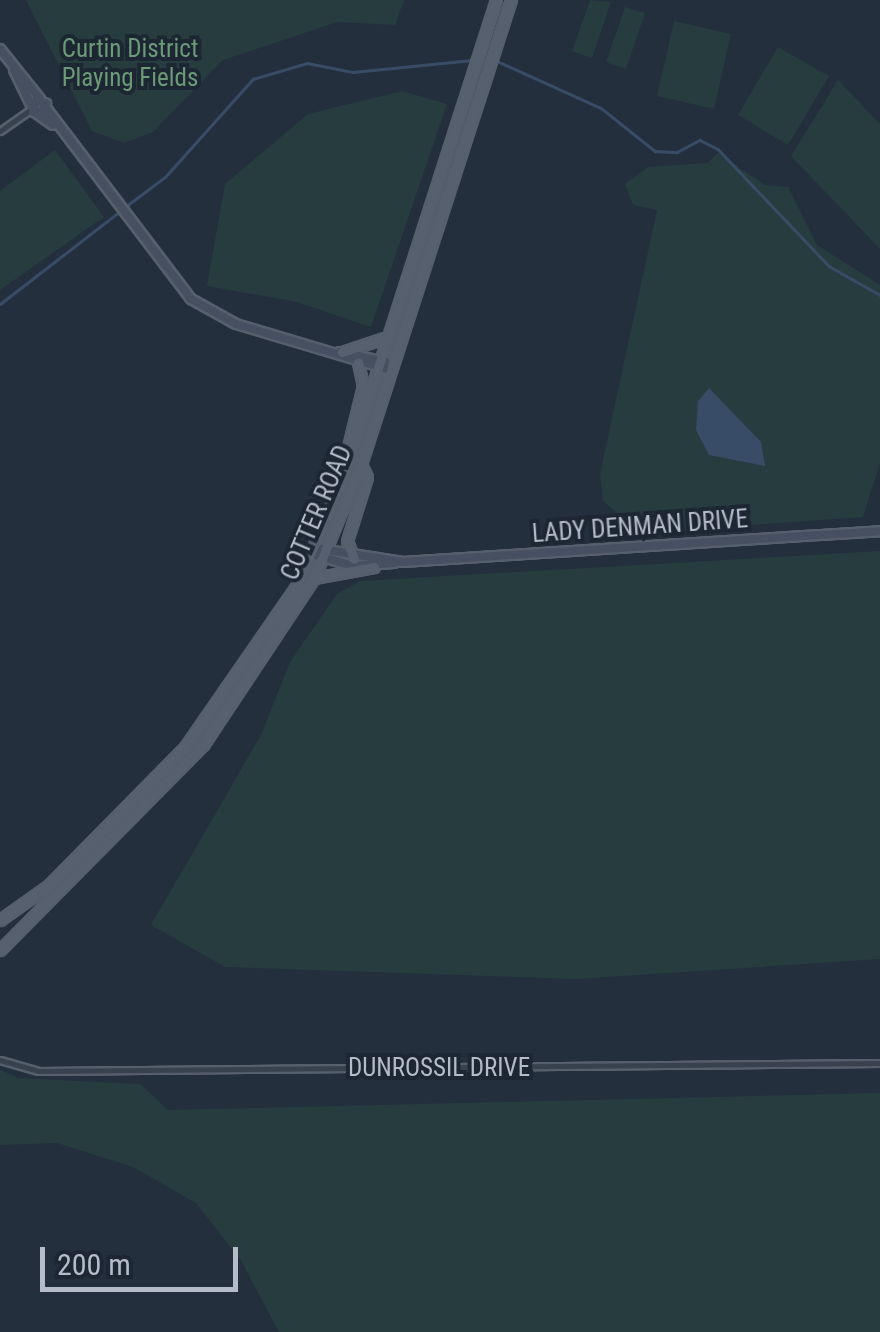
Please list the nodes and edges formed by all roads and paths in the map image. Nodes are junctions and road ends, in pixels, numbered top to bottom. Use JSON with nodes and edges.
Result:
{"nodes":[{"id":1,"x":496,"y":0,"type":"edge"},
{"id":2,"x":511,"y":0,"type":"edge"},
{"id":3,"x":0,"y":50,"type":"edge"},
{"id":4,"x":38,"y":107,"type":"junction"},
{"id":5,"x":0,"y":132,"type":"edge"},
{"id":6,"x":388,"y":333,"type":"junction"},
{"id":7,"x":336,"y":352,"type":"junction"},
{"id":8,"x":358,"y":363,"type":"junction"},
{"id":9,"x":378,"y":364,"type":"junction"},
{"id":10,"x":391,"y":367,"type":"junction"},
{"id":11,"x":347,"y":462,"type":"junction"},
{"id":12,"x":362,"y":464,"type":"junction"},
{"id":13,"x":880,"y":531,"type":"edge"},
{"id":14,"x":313,"y":551,"type":"junction"},
{"id":15,"x":325,"y":555,"type":"junction"},
{"id":16,"x":354,"y":558,"type":"junction"},
{"id":17,"x":403,"y":562,"type":"junction"},
{"id":18,"x":374,"y":567,"type":"junction"},
{"id":19,"x":314,"y":578,"type":"junction"},
{"id":20,"x":0,"y":920,"type":"edge"},
{"id":21,"x":0,"y":950,"type":"edge"},
{"id":22,"x":0,"y":1060,"type":"edge"},
{"id":23,"x":880,"y":1063,"type":"edge"}],
"edges":[{"from":1,"to":6,"type":"main road","name":"COTTER ROAD"},
{"from":2,"to":10,"type":"main road","name":"COTTER ROAD"},
{"from":3,"to":4,"type":"street"},
{"from":4,"to":5,"type":"street"},
{"from":4,"to":7,"type":"street"},
{"from":6,"to":7,"type":"main road"},
{"from":6,"to":9,"type":"main road","name":"COTTER ROAD"},
{"from":7,"to":8,"type":"street"},
{"from":7,"to":9,"type":"street"},
{"from":8,"to":9,"type":"street"},
{"from":8,"to":11,"type":"main road"},
{"from":9,"to":10,"type":"street"},
{"from":9,"to":11,"type":"main road","name":"COTTER ROAD"},
{"from":10,"to":12,"type":"main road","name":"COTTER ROAD"},
{"from":11,"to":14,"type":"main road","name":"COTTER ROAD"},
{"from":12,"to":15,"type":"main road","name":"COTTER ROAD"},
{"from":12,"to":16,"type":"main road"},
{"from":13,"to":17,"type":"street","name":"LADY DENMAN DRIVE"},
{"from":14,"to":15,"type":"street","name":"LADY DENMAN DRIVE"},
{"from":14,"to":20,"type":"main road","name":"COTTER ROAD"},
{"from":15,"to":16,"type":"street","name":"LADY DENMAN DRIVE"},
{"from":15,"to":18,"type":"street","name":"LADY DENMAN DRIVE"},
{"from":15,"to":19,"type":"main road","name":"COTTER ROAD"},
{"from":16,"to":17,"type":"street","name":"LADY DENMAN DRIVE"},
{"from":17,"to":18,"type":"street","name":"LADY DENMAN DRIVE"},
{"from":18,"to":19,"type":"main road"},
{"from":19,"to":21,"type":"main road","name":"COTTER ROAD"},
{"from":22,"to":23,"type":"street","name":"DUNROSSIL DRIVE"}]}
